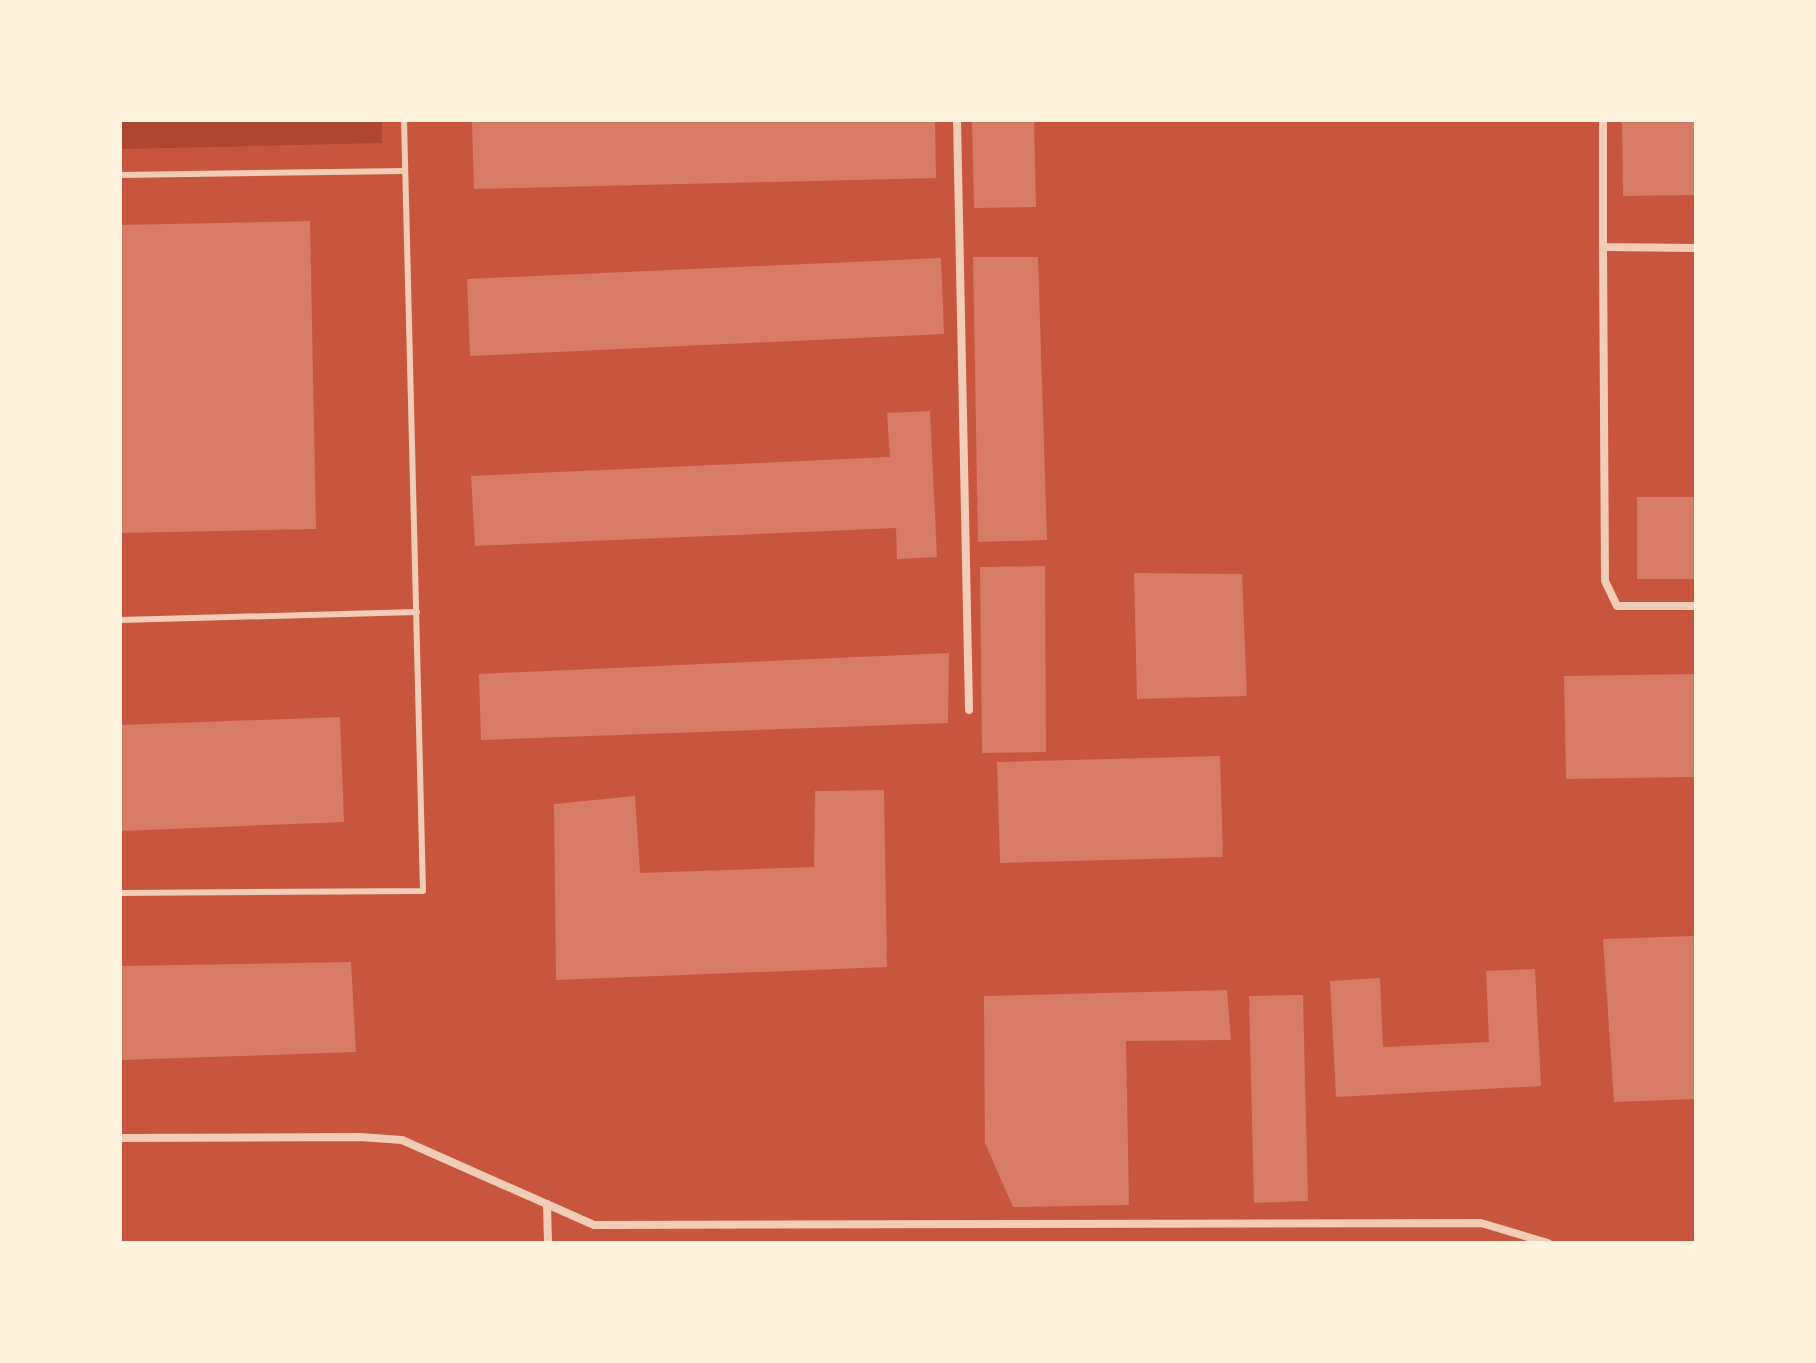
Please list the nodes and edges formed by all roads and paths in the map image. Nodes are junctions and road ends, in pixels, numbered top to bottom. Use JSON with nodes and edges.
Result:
{"nodes":[{"id":1,"x":404,"y":120,"type":"edge"},
{"id":2,"x":957,"y":120,"type":"edge"},
{"id":3,"x":1603,"y":120,"type":"edge"},
{"id":4,"x":405,"y":171,"type":"junction"},
{"id":5,"x":120,"y":175,"type":"edge"},
{"id":6,"x":1603,"y":247,"type":"junction"},
{"id":7,"x":1696,"y":248,"type":"edge"},
{"id":8,"x":1696,"y":606,"type":"edge"},
{"id":9,"x":417,"y":612,"type":"junction"},
{"id":10,"x":120,"y":620,"type":"edge"},
{"id":11,"x":969,"y":710,"type":"dead end"},
{"id":12,"x":120,"y":893,"type":"edge"},
{"id":13,"x":120,"y":1138,"type":"edge"},
{"id":14,"x":547,"y":1204,"type":"junction"},
{"id":15,"x":548,"y":1243,"type":"edge"},
{"id":16,"x":1548,"y":1243,"type":"edge"}],
"edges":[{"from":1,"to":4,"type":"lane"},
{"from":2,"to":11,"type":"street"},
{"from":3,"to":6,"type":"street"},
{"from":4,"to":5,"type":"lane"},
{"from":4,"to":9,"type":"lane"},
{"from":6,"to":7,"type":"street"},
{"from":6,"to":8,"type":"street"},
{"from":9,"to":10,"type":"lane"},
{"from":9,"to":12,"type":"lane"},
{"from":13,"to":14,"type":"street"},
{"from":14,"to":15,"type":"street"},
{"from":14,"to":16,"type":"street"}]}
